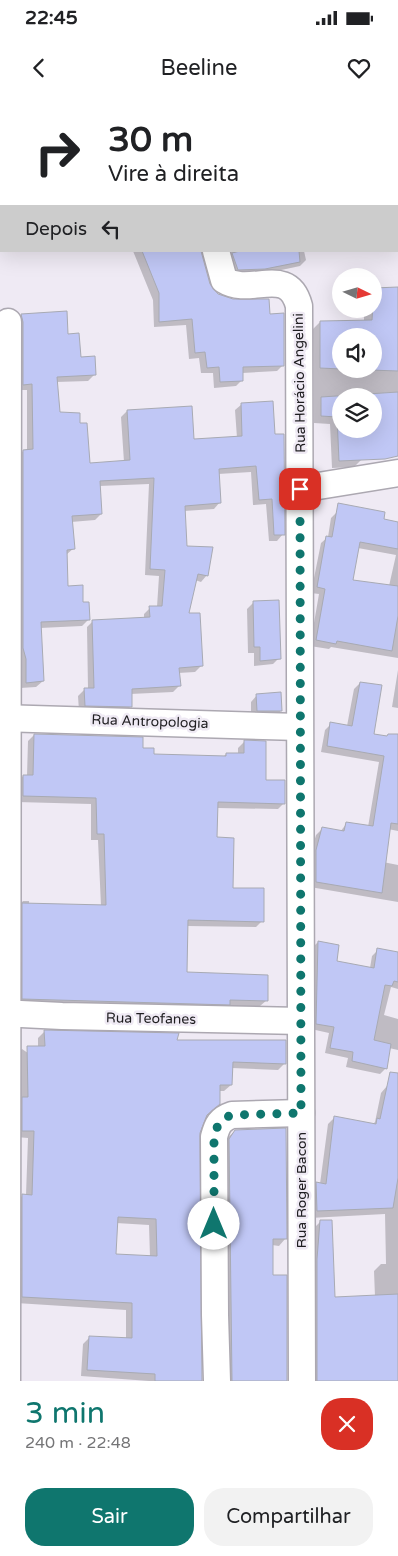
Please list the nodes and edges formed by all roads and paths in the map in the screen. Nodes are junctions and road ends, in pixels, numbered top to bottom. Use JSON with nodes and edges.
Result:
{"nodes":[{"id":1,"x":216,"y":252,"type":"edge"},
{"id":2,"x":8,"y":322,"type":"dead end"},
{"id":3,"x":398,"y":472,"type":"edge"},
{"id":4,"x":300,"y":489,"type":"junction"},
{"id":5,"x":4,"y":718,"type":"edge"},
{"id":6,"x":299,"y":727,"type":"junction"},
{"id":7,"x":3,"y":1013,"type":"edge"},
{"id":8,"x":301,"y":1021,"type":"junction"},
{"id":9,"x":301,"y":1113,"type":"junction"},
{"id":10,"x":7,"y":1381,"type":"edge"},
{"id":11,"x":217,"y":1381,"type":"edge"},
{"id":12,"x":302,"y":1381,"type":"edge"}],
"edges":[{"from":1,"to":4,"type":"street","name":"Rua Horácio Angelini"},
{"from":2,"to":5,"type":"street"},
{"from":3,"to":4,"type":"street"},
{"from":4,"to":6,"type":"street","name":"Rua Roger Bacon"},
{"from":5,"to":6,"type":"street","name":"Rua Antropologia"},
{"from":5,"to":7,"type":"street"},
{"from":6,"to":8,"type":"street","name":"Rua Roger Bacon"},
{"from":7,"to":8,"type":"street","name":"Rua Teofanes"},
{"from":7,"to":10,"type":"street"},
{"from":8,"to":9,"type":"street","name":"Rua Roger Bacon"},
{"from":9,"to":11,"type":"street"},
{"from":9,"to":12,"type":"street","name":"Rua Roger Bacon"}]}
